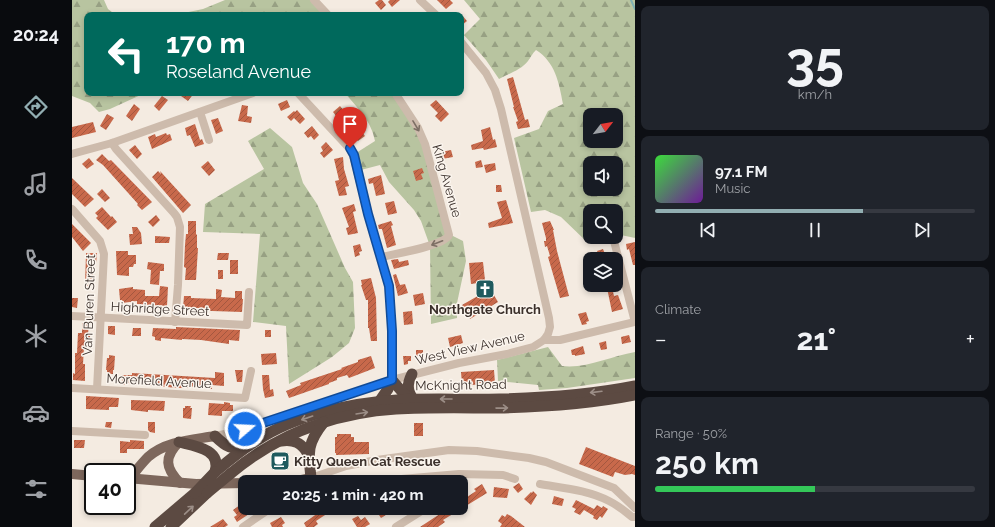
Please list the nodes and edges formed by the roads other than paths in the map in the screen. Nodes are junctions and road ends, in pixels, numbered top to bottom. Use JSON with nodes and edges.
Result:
{"nodes":[{"id":1,"x":314,"y":0,"type":"edge"},
{"id":2,"x":420,"y":0,"type":"edge"},
{"id":3,"x":325,"y":12,"type":"edge"},
{"id":4,"x":433,"y":12,"type":"edge"},
{"id":5,"x":464,"y":46,"type":"edge"},
{"id":6,"x":245,"y":96,"type":"edge"},
{"id":7,"x":301,"y":96,"type":"edge"},
{"id":8,"x":397,"y":96,"type":"edge"},
{"id":9,"x":200,"y":112,"type":"junction"},
{"id":10,"x":209,"y":140,"type":"dead end"},
{"id":11,"x":112,"y":142,"type":"junction"},
{"id":12,"x":72,"y":154,"type":"edge"},
{"id":13,"x":72,"y":209,"type":"edge"},
{"id":14,"x":615,"y":244,"type":"edge"},
{"id":15,"x":381,"y":257,"type":"junction"},
{"id":16,"x":249,"y":292,"type":"dead end"},
{"id":17,"x":72,"y":316,"type":"edge"},
{"id":18,"x":101,"y":318,"type":"junction"},
{"id":19,"x":175,"y":322,"type":"junction"},
{"id":20,"x":635,"y":322,"type":"edge"},
{"id":21,"x":544,"y":340,"type":"junction"},
{"id":22,"x":251,"y":371,"type":"dead end"},
{"id":23,"x":412,"y":374,"type":"junction"},
{"id":24,"x":392,"y":380,"type":"junction"},
{"id":25,"x":635,"y":386,"type":"edge"},
{"id":26,"x":72,"y":388,"type":"edge"},
{"id":27,"x":97,"y":389,"type":"junction"},
{"id":28,"x":635,"y":395,"type":"edge"},
{"id":29,"x":414,"y":400,"type":"junction"},
{"id":30,"x":379,"y":402,"type":"junction"},
{"id":31,"x":324,"y":422,"type":"junction"},
{"id":32,"x":72,"y":431,"type":"edge"},
{"id":33,"x":145,"y":435,"type":"dead end"},
{"id":34,"x":215,"y":436,"type":"junction"},
{"id":35,"x":256,"y":440,"type":"junction"},
{"id":36,"x":179,"y":442,"type":"junction"},
{"id":37,"x":274,"y":443,"type":"junction"},
{"id":38,"x":308,"y":454,"type":"junction"},
{"id":39,"x":136,"y":470,"type":"edge"},
{"id":40,"x":215,"y":472,"type":"junction"},
{"id":41,"x":72,"y":474,"type":"edge"},
{"id":42,"x":84,"y":475,"type":"edge"},
{"id":43,"x":312,"y":475,"type":"edge"},
{"id":44,"x":326,"y":475,"type":"edge"},
{"id":45,"x":468,"y":477,"type":"edge"},
{"id":46,"x":136,"y":479,"type":"edge"},
{"id":47,"x":515,"y":479,"type":"dead end"},
{"id":48,"x":180,"y":483,"type":"junction"},
{"id":49,"x":238,"y":483,"type":"edge"},
{"id":50,"x":540,"y":484,"type":"dead end"},
{"id":51,"x":181,"y":505,"type":"junction"},
{"id":52,"x":635,"y":508,"type":"edge"},
{"id":53,"x":261,"y":515,"type":"edge"},
{"id":54,"x":415,"y":515,"type":"edge"},
{"id":55,"x":635,"y":517,"type":"edge"},
{"id":56,"x":154,"y":527,"type":"edge"},
{"id":57,"x":159,"y":527,"type":"edge"},
{"id":58,"x":171,"y":527,"type":"edge"},
{"id":59,"x":243,"y":527,"type":"edge"},
{"id":60,"x":396,"y":527,"type":"edge"}],
"edges":[{"from":1,"to":3,"type":"street"},
{"from":2,"to":4,"type":"street"},
{"from":5,"to":21,"type":"street","name":"West View Avenue"},
{"from":6,"to":9,"type":"street"},
{"from":7,"to":15,"type":"street"},
{"from":8,"to":15,"type":"street","name":"King Avenue","one_way":true},
{"from":9,"to":10,"type":"street"},
{"from":9,"to":11,"type":"street"},
{"from":11,"to":12,"type":"street"},
{"from":11,"to":19,"type":"street"},
{"from":13,"to":18,"type":"street","name":"Van Buren Street"},
{"from":14,"to":20,"type":"street"},
{"from":15,"to":24,"type":"street"},
{"from":16,"to":19,"type":"street","name":"Highridge Street"},
{"from":17,"to":18,"type":"street","name":"Highridge Street"},
{"from":18,"to":19,"type":"street","name":"Highridge Street"},
{"from":18,"to":27,"type":"street","name":"Van Buren Street"},
{"from":20,"to":21,"type":"street"},
{"from":21,"to":23,"type":"street","name":"West View Avenue"},
{"from":22,"to":27,"type":"street","name":"Morefield Avenue"},
{"from":23,"to":24,"type":"street","name":"West View Avenue"},
{"from":23,"to":29,"type":"highway"},
{"from":24,"to":29,"type":"highway"},
{"from":24,"to":30,"type":"highway"},
{"from":24,"to":34,"type":"street","name":"West View Avenue"},
{"from":25,"to":29,"type":"highway","name":"McKnight Road","one_way":true},
{"from":26,"to":27,"type":"street","name":"Morefield Avenue"},
{"from":31,"to":28,"type":"highway","name":"McKnight Road","one_way":true},
{"from":29,"to":30,"type":"highway","name":"McKnight Road"},
{"from":30,"to":35,"type":"highway","name":"McKnight Road","one_way":true},
{"from":31,"to":37,"type":"highway","name":"McKnight Road"},
{"from":31,"to":38,"type":"highway"},
{"from":32,"to":33,"type":"street"},
{"from":34,"to":35,"type":"highway"},
{"from":34,"to":36,"type":"main road","name":"West View Avenue"},
{"from":35,"to":40,"type":"highway","name":"McKnight Road"},
{"from":36,"to":39,"type":"main road","name":"West View Avenue"},
{"from":36,"to":40,"type":"highway"},
{"from":36,"to":48,"type":"main road"},
{"from":37,"to":38,"type":"highway"},
{"from":58,"to":37,"type":"highway","name":"McKnight Road","one_way":true,"bridge":true},
{"from":38,"to":43,"type":"highway"},
{"from":40,"to":51,"type":"highway","name":"McKnight Road","bridge":true},
{"from":41,"to":42,"type":"main road"},
{"from":44,"to":52,"type":"street"},
{"from":45,"to":47,"type":"street"},
{"from":46,"to":48,"type":"main road"},
{"from":48,"to":49,"type":"main road"},
{"from":50,"to":55,"type":"street"},
{"from":51,"to":56,"type":"highway"},
{"from":51,"to":57,"type":"main road","name":"McKnight Road"},
{"from":53,"to":59,"type":"street"},
{"from":54,"to":60,"type":"street"}]}
